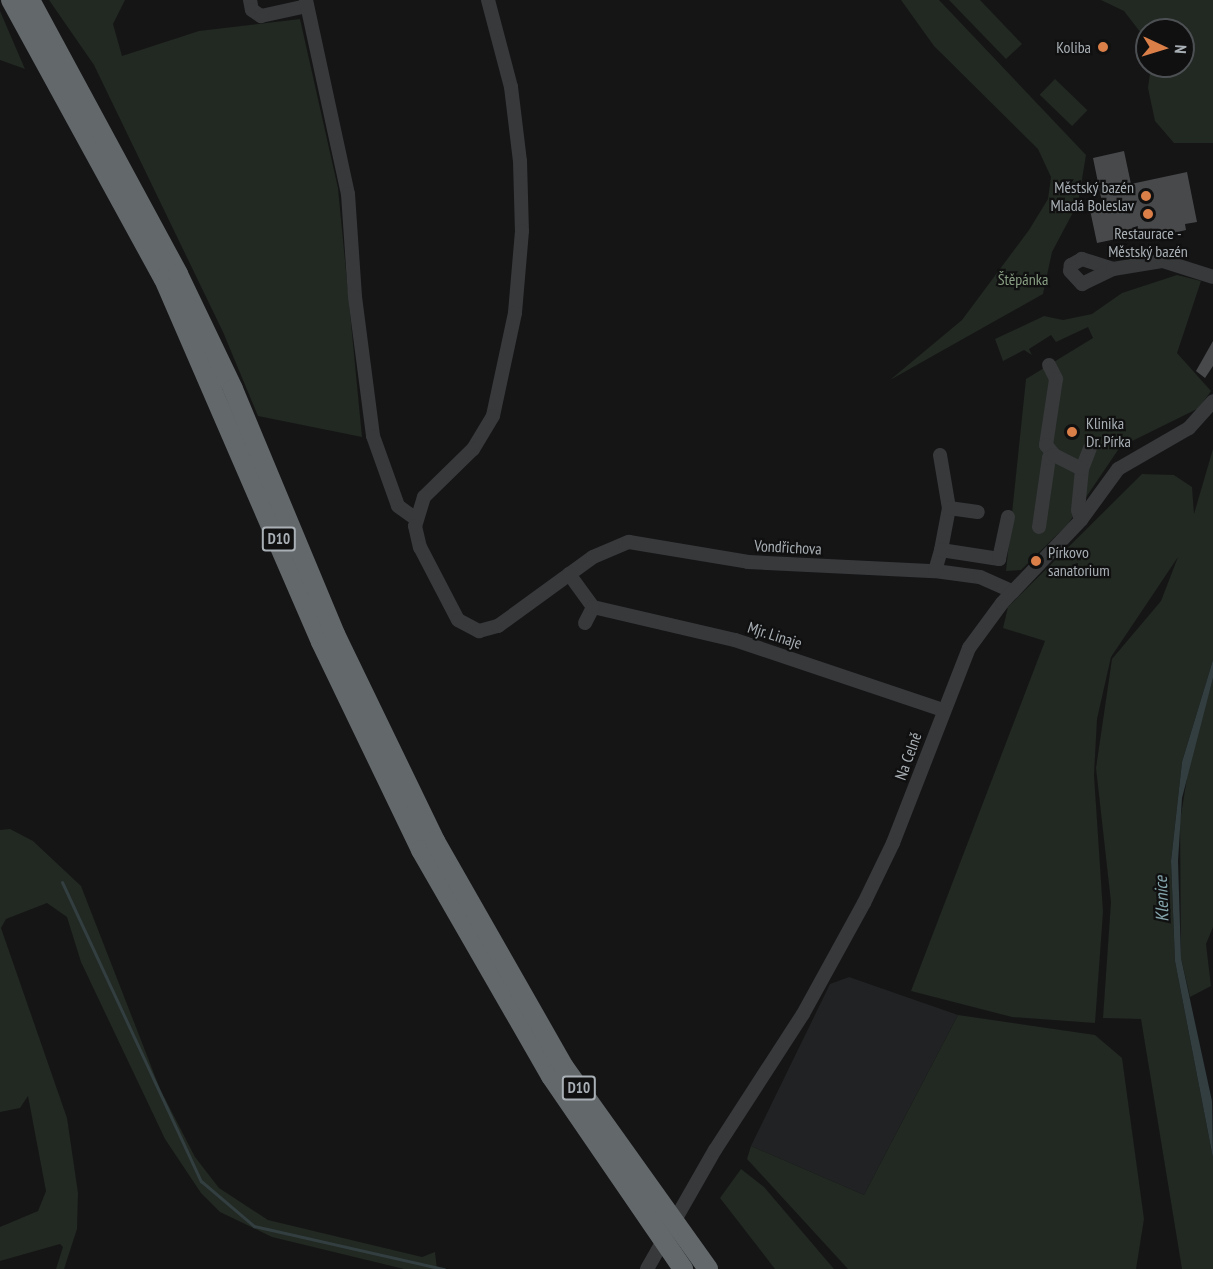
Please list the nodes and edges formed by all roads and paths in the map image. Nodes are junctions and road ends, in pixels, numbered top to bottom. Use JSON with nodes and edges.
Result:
{"nodes":[{"id":1,"x":11,"y":0,"type":"edge"},
{"id":2,"x":30,"y":0,"type":"edge"},
{"id":3,"x":250,"y":0,"type":"edge"},
{"id":4,"x":488,"y":0,"type":"edge"},
{"id":5,"x":306,"y":3,"type":"edge"},
{"id":6,"x":1113,"y":269,"type":"dead end"},
{"id":7,"x":1213,"y":277,"type":"edge"},
{"id":8,"x":1048,"y":365,"type":"dead end"},
{"id":9,"x":1213,"y":401,"type":"edge"},
{"id":10,"x":1090,"y":448,"type":"dead end"},
{"id":11,"x":940,"y":454,"type":"dead end"},
{"id":12,"x":1054,"y":456,"type":"junction"},
{"id":13,"x":1082,"y":469,"type":"junction"},
{"id":14,"x":949,"y":508,"type":"junction"},
{"id":15,"x":978,"y":512,"type":"dead end"},
{"id":16,"x":1008,"y":517,"type":"dead end"},
{"id":17,"x":416,"y":519,"type":"junction"},
{"id":18,"x":1081,"y":520,"type":"junction"},
{"id":19,"x":1039,"y":527,"type":"dead end"},
{"id":20,"x":941,"y":550,"type":"junction"},
{"id":21,"x":935,"y":571,"type":"junction"},
{"id":22,"x":569,"y":574,"type":"junction"},
{"id":23,"x":1012,"y":592,"type":"junction"},
{"id":24,"x":593,"y":607,"type":"junction"},
{"id":25,"x":585,"y":623,"type":"dead end"},
{"id":26,"x":943,"y":710,"type":"junction"},
{"id":27,"x":647,"y":1269,"type":"edge"},
{"id":28,"x":683,"y":1269,"type":"edge"},
{"id":29,"x":708,"y":1269,"type":"edge"}],
"edges":[{"from":1,"to":28,"type":"highway","number":"D10"},
{"from":2,"to":29,"type":"highway","number":"D10"},
{"from":3,"to":5,"type":"street"},
{"from":4,"to":17,"type":"street"},
{"from":5,"to":17,"type":"street"},
{"from":6,"to":7,"type":"street"},
{"from":8,"to":12,"type":"street"},
{"from":9,"to":18,"type":"street","name":"Na Celně"},
{"from":10,"to":13,"type":"street"},
{"from":11,"to":14,"type":"street"},
{"from":12,"to":13,"type":"street"},
{"from":12,"to":19,"type":"street"},
{"from":13,"to":18,"type":"street"},
{"from":14,"to":15,"type":"street"},
{"from":14,"to":20,"type":"street"},
{"from":16,"to":20,"type":"street"},
{"from":17,"to":22,"type":"street","name":"Vondřichova"},
{"from":18,"to":23,"type":"street","name":"Na Celně"},
{"from":20,"to":21,"type":"street"},
{"from":21,"to":22,"type":"street","name":"Vondřichova"},
{"from":21,"to":23,"type":"street","name":"Vondřichova"},
{"from":22,"to":24,"type":"street"},
{"from":23,"to":26,"type":"street","name":"Na Celně"},
{"from":24,"to":25,"type":"street"},
{"from":24,"to":26,"type":"street","name":"Mjr. Linaje"},
{"from":26,"to":27,"type":"street","name":"Na Celně"}]}
